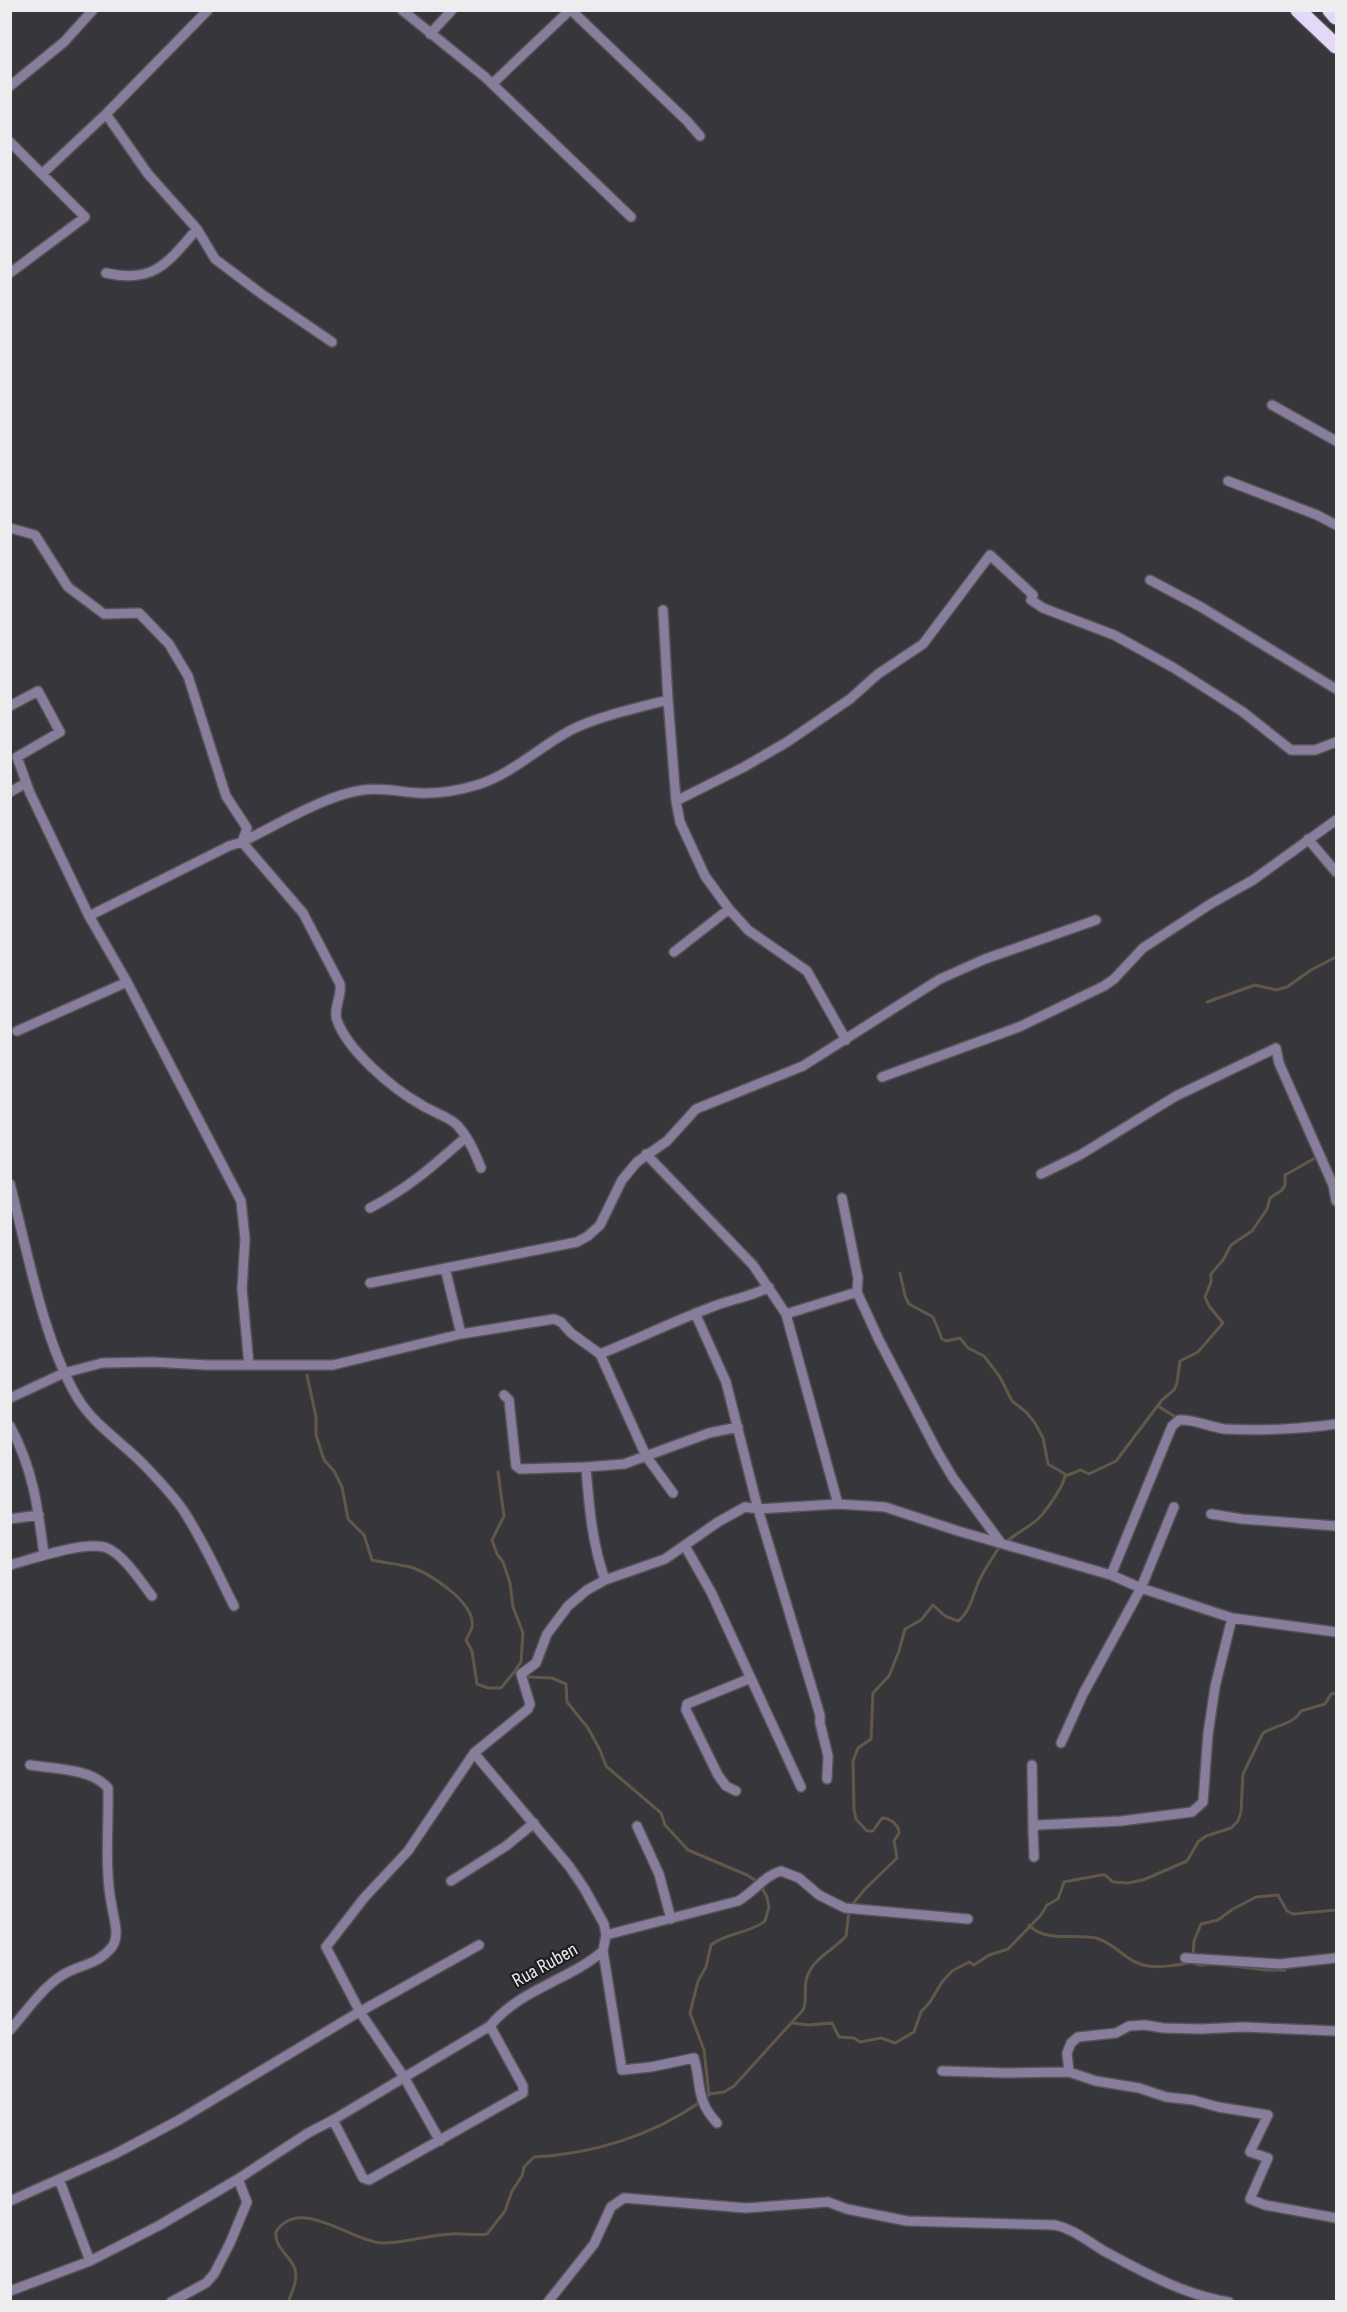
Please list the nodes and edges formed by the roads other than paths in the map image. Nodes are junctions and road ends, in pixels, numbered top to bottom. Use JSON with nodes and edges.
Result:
{"nodes":[{"id":1,"x":93,"y":10,"type":"edge"},
{"id":2,"x":208,"y":10,"type":"edge"},
{"id":3,"x":402,"y":10,"type":"edge"},
{"id":4,"x":452,"y":10,"type":"edge"},
{"id":5,"x":570,"y":10,"type":"edge"},
{"id":6,"x":1298,"y":10,"type":"edge"},
{"id":7,"x":1330,"y":10,"type":"edge"},
{"id":8,"x":1336,"y":17,"type":"edge"},
{"id":9,"x":430,"y":34,"type":"junction"},
{"id":10,"x":1336,"y":46,"type":"edge"},
{"id":11,"x":492,"y":84,"type":"junction"},
{"id":12,"x":10,"y":86,"type":"edge"},
{"id":13,"x":106,"y":114,"type":"junction"},
{"id":14,"x":700,"y":136,"type":"dead end"},
{"id":15,"x":10,"y":142,"type":"edge"},
{"id":16,"x":42,"y":174,"type":"junction"},
{"id":17,"x":631,"y":217,"type":"dead end"},
{"id":18,"x":198,"y":229,"type":"junction"},
{"id":19,"x":10,"y":273,"type":"edge"},
{"id":20,"x":106,"y":273,"type":"dead end"},
{"id":21,"x":332,"y":342,"type":"dead end"},
{"id":22,"x":1272,"y":405,"type":"dead end"},
{"id":23,"x":1336,"y":441,"type":"edge"},
{"id":24,"x":1228,"y":481,"type":"dead end"},
{"id":25,"x":1336,"y":525,"type":"edge"},
{"id":26,"x":10,"y":528,"type":"edge"},
{"id":27,"x":1150,"y":580,"type":"dead end"},
{"id":28,"x":663,"y":610,"type":"dead end"},
{"id":29,"x":1336,"y":689,"type":"edge"},
{"id":30,"x":668,"y":700,"type":"junction"},
{"id":31,"x":10,"y":705,"type":"edge"},
{"id":32,"x":1336,"y":742,"type":"edge"},
{"id":33,"x":26,"y":783,"type":"junction"},
{"id":34,"x":10,"y":792,"type":"edge"},
{"id":35,"x":676,"y":801,"type":"junction"},
{"id":36,"x":1336,"y":820,"type":"edge"},
{"id":37,"x":1308,"y":839,"type":"junction"},
{"id":38,"x":242,"y":842,"type":"junction"},
{"id":39,"x":1336,"y":872,"type":"edge"},
{"id":40,"x":729,"y":909,"type":"junction"},
{"id":41,"x":89,"y":916,"type":"junction"},
{"id":42,"x":1096,"y":920,"type":"dead end"},
{"id":43,"x":674,"y":952,"type":"dead end"},
{"id":44,"x":127,"y":982,"type":"junction"},
{"id":45,"x":17,"y":1031,"type":"dead end"},
{"id":46,"x":846,"y":1040,"type":"junction"},
{"id":47,"x":882,"y":1077,"type":"dead end"},
{"id":48,"x":466,"y":1137,"type":"junction"},
{"id":49,"x":646,"y":1154,"type":"junction"},
{"id":50,"x":481,"y":1168,"type":"dead end"},
{"id":51,"x":1041,"y":1174,"type":"dead end"},
{"id":52,"x":10,"y":1184,"type":"edge"},
{"id":53,"x":842,"y":1198,"type":"dead end"},
{"id":54,"x":1336,"y":1201,"type":"edge"},
{"id":55,"x":370,"y":1208,"type":"dead end"},
{"id":56,"x":445,"y":1268,"type":"junction"},
{"id":57,"x":370,"y":1283,"type":"dead end"},
{"id":58,"x":769,"y":1287,"type":"junction"},
{"id":59,"x":857,"y":1292,"type":"junction"},
{"id":60,"x":695,"y":1313,"type":"junction"},
{"id":61,"x":786,"y":1314,"type":"junction"},
{"id":62,"x":461,"y":1334,"type":"junction"},
{"id":63,"x":600,"y":1354,"type":"junction"},
{"id":64,"x":249,"y":1365,"type":"junction"},
{"id":65,"x":64,"y":1373,"type":"junction"},
{"id":66,"x":504,"y":1395,"type":"dead end"},
{"id":67,"x":10,"y":1398,"type":"edge"},
{"id":68,"x":1336,"y":1424,"type":"edge"},
{"id":69,"x":10,"y":1426,"type":"edge"},
{"id":70,"x":738,"y":1427,"type":"junction"},
{"id":71,"x":646,"y":1456,"type":"junction"},
{"id":72,"x":586,"y":1467,"type":"junction"},
{"id":73,"x":673,"y":1493,"type":"dead end"},
{"id":74,"x":838,"y":1504,"type":"junction"},
{"id":75,"x":1174,"y":1507,"type":"dead end"},
{"id":76,"x":758,"y":1509,"type":"junction"},
{"id":77,"x":1211,"y":1514,"type":"dead end"},
{"id":78,"x":39,"y":1515,"type":"junction"},
{"id":79,"x":10,"y":1519,"type":"edge"},
{"id":80,"x":1336,"y":1526,"type":"edge"},
{"id":81,"x":1001,"y":1543,"type":"junction"},
{"id":82,"x":685,"y":1546,"type":"junction"},
{"id":83,"x":44,"y":1555,"type":"junction"},
{"id":84,"x":10,"y":1565,"type":"edge"},
{"id":85,"x":1111,"y":1575,"type":"junction"},
{"id":86,"x":605,"y":1580,"type":"junction"},
{"id":87,"x":1141,"y":1588,"type":"junction"},
{"id":88,"x":152,"y":1596,"type":"dead end"},
{"id":89,"x":234,"y":1606,"type":"dead end"},
{"id":90,"x":1232,"y":1618,"type":"junction"},
{"id":91,"x":1336,"y":1632,"type":"edge"},
{"id":92,"x":751,"y":1678,"type":"junction"},
{"id":93,"x":1061,"y":1743,"type":"dead end"},
{"id":94,"x":474,"y":1753,"type":"junction"},
{"id":95,"x":30,"y":1765,"type":"dead end"},
{"id":96,"x":1032,"y":1765,"type":"dead end"},
{"id":97,"x":827,"y":1779,"type":"dead end"},
{"id":98,"x":801,"y":1787,"type":"dead end"},
{"id":99,"x":735,"y":1791,"type":"dead end"},
{"id":100,"x":534,"y":1823,"type":"junction"},
{"id":101,"x":637,"y":1826,"type":"dead end"},
{"id":102,"x":1033,"y":1827,"type":"junction"},
{"id":103,"x":1034,"y":1857,"type":"dead end"},
{"id":104,"x":452,"y":1881,"type":"dead end"},
{"id":105,"x":671,"y":1919,"type":"junction"},
{"id":106,"x":968,"y":1919,"type":"dead end"},
{"id":107,"x":606,"y":1935,"type":"junction"},
{"id":108,"x":479,"y":1945,"type":"dead end"},
{"id":109,"x":603,"y":1951,"type":"junction"},
{"id":110,"x":1185,"y":1958,"type":"dead end"},
{"id":111,"x":1336,"y":1958,"type":"edge"},
{"id":112,"x":360,"y":2012,"type":"junction"},
{"id":113,"x":490,"y":2026,"type":"junction"},
{"id":114,"x":10,"y":2030,"type":"edge"},
{"id":115,"x":1336,"y":2031,"type":"edge"},
{"id":116,"x":942,"y":2071,"type":"dead end"},
{"id":117,"x":1069,"y":2072,"type":"junction"},
{"id":118,"x":404,"y":2077,"type":"junction"},
{"id":119,"x":333,"y":2120,"type":"junction"},
{"id":120,"x":717,"y":2123,"type":"dead end"},
{"id":121,"x":440,"y":2141,"type":"junction"},
{"id":122,"x":59,"y":2179,"type":"junction"},
{"id":123,"x":238,"y":2179,"type":"junction"},
{"id":124,"x":10,"y":2201,"type":"edge"},
{"id":125,"x":1336,"y":2218,"type":"edge"},
{"id":126,"x":90,"y":2261,"type":"junction"},
{"id":127,"x":10,"y":2291,"type":"edge"},
{"id":128,"x":171,"y":2301,"type":"edge"},
{"id":129,"x":548,"y":2301,"type":"edge"},
{"id":130,"x":561,"y":2301,"type":"edge"},
{"id":131,"x":1229,"y":2301,"type":"edge"}],
"edges":[{"from":1,"to":12,"type":"street"},
{"from":2,"to":13,"type":"street"},
{"from":3,"to":9,"type":"street"},
{"from":4,"to":9,"type":"street"},
{"from":5,"to":11,"type":"street"},
{"from":5,"to":14,"type":"street"},
{"from":6,"to":10,"type":"highway"},
{"from":7,"to":8,"type":"highway"},
{"from":9,"to":11,"type":"street"},
{"from":11,"to":17,"type":"street"},
{"from":13,"to":16,"type":"street"},
{"from":13,"to":18,"type":"street"},
{"from":15,"to":16,"type":"street"},
{"from":16,"to":19,"type":"street"},
{"from":18,"to":20,"type":"street"},
{"from":18,"to":21,"type":"street"},
{"from":22,"to":23,"type":"street"},
{"from":24,"to":25,"type":"street"},
{"from":26,"to":38,"type":"street"},
{"from":27,"to":29,"type":"street"},
{"from":28,"to":30,"type":"street"},
{"from":30,"to":35,"type":"street"},
{"from":30,"to":38,"type":"street"},
{"from":31,"to":33,"type":"street"},
{"from":32,"to":35,"type":"street"},
{"from":33,"to":34,"type":"street"},
{"from":33,"to":41,"type":"street"},
{"from":35,"to":40,"type":"street"},
{"from":36,"to":37,"type":"street"},
{"from":37,"to":39,"type":"street"},
{"from":37,"to":47,"type":"street"},
{"from":38,"to":41,"type":"street"},
{"from":38,"to":48,"type":"street"},
{"from":40,"to":43,"type":"street"},
{"from":40,"to":46,"type":"street"},
{"from":41,"to":44,"type":"street"},
{"from":42,"to":46,"type":"street"},
{"from":44,"to":45,"type":"street"},
{"from":44,"to":64,"type":"street"},
{"from":46,"to":49,"type":"street"},
{"from":48,"to":50,"type":"street"},
{"from":48,"to":55,"type":"street"},
{"from":49,"to":56,"type":"street"},
{"from":49,"to":58,"type":"street"},
{"from":51,"to":54,"type":"street"},
{"from":52,"to":65,"type":"street"},
{"from":53,"to":59,"type":"street"},
{"from":56,"to":57,"type":"street"},
{"from":56,"to":62,"type":"street"},
{"from":58,"to":60,"type":"street"},
{"from":58,"to":61,"type":"street"},
{"from":59,"to":61,"type":"street"},
{"from":59,"to":81,"type":"street"},
{"from":60,"to":63,"type":"street"},
{"from":60,"to":70,"type":"street"},
{"from":61,"to":74,"type":"street"},
{"from":62,"to":63,"type":"street"},
{"from":62,"to":64,"type":"street"},
{"from":63,"to":71,"type":"street"},
{"from":64,"to":65,"type":"street"},
{"from":65,"to":67,"type":"street"},
{"from":65,"to":89,"type":"street"},
{"from":66,"to":72,"type":"street"},
{"from":68,"to":85,"type":"street"},
{"from":69,"to":78,"type":"street"},
{"from":70,"to":71,"type":"street"},
{"from":70,"to":76,"type":"street"},
{"from":71,"to":72,"type":"street"},
{"from":71,"to":73,"type":"street"},
{"from":72,"to":86,"type":"street"},
{"from":74,"to":76,"type":"street"},
{"from":74,"to":81,"type":"street"},
{"from":75,"to":87,"type":"street"},
{"from":76,"to":82,"type":"street"},
{"from":76,"to":97,"type":"street"},
{"from":77,"to":80,"type":"street"},
{"from":78,"to":79,"type":"street"},
{"from":78,"to":83,"type":"street"},
{"from":81,"to":85,"type":"street"},
{"from":82,"to":86,"type":"street"},
{"from":82,"to":92,"type":"street"},
{"from":83,"to":84,"type":"street"},
{"from":83,"to":88,"type":"street"},
{"from":85,"to":87,"type":"street"},
{"from":86,"to":94,"type":"street"},
{"from":87,"to":90,"type":"street"},
{"from":87,"to":93,"type":"street"},
{"from":90,"to":91,"type":"street"},
{"from":90,"to":102,"type":"street"},
{"from":92,"to":98,"type":"street"},
{"from":92,"to":99,"type":"street"},
{"from":94,"to":100,"type":"street"},
{"from":94,"to":112,"type":"street"},
{"from":95,"to":114,"type":"street"},
{"from":96,"to":102,"type":"street"},
{"from":100,"to":104,"type":"street"},
{"from":100,"to":107,"type":"street"},
{"from":101,"to":105,"type":"street"},
{"from":102,"to":103,"type":"street"},
{"from":105,"to":106,"type":"street"},
{"from":105,"to":107,"type":"street"},
{"from":107,"to":109,"type":"street"},
{"from":108,"to":112,"type":"street"},
{"from":109,"to":113,"type":"street","name":"Rua Ruben"},
{"from":109,"to":120,"type":"street","name":"Rua Ruben"},
{"from":110,"to":111,"type":"street"},
{"from":112,"to":118,"type":"street"},
{"from":112,"to":122,"type":"street"},
{"from":113,"to":118,"type":"street","name":"Rua Ruben"},
{"from":113,"to":121,"type":"street"},
{"from":115,"to":117,"type":"street"},
{"from":116,"to":117,"type":"street"},
{"from":117,"to":125,"type":"street"},
{"from":118,"to":119,"type":"street","name":"Rua Ruben"},
{"from":118,"to":121,"type":"street"},
{"from":119,"to":121,"type":"street"},
{"from":119,"to":123,"type":"street","name":"Rua Ruben"},
{"from":122,"to":124,"type":"street"},
{"from":122,"to":126,"type":"street"},
{"from":123,"to":126,"type":"street","name":"Rua Ruben"},
{"from":123,"to":128,"type":"street"},
{"from":126,"to":127,"type":"street","name":"Rua Ruben"},
{"from":129,"to":130,"type":"street"},
{"from":129,"to":131,"type":"street"}]}
